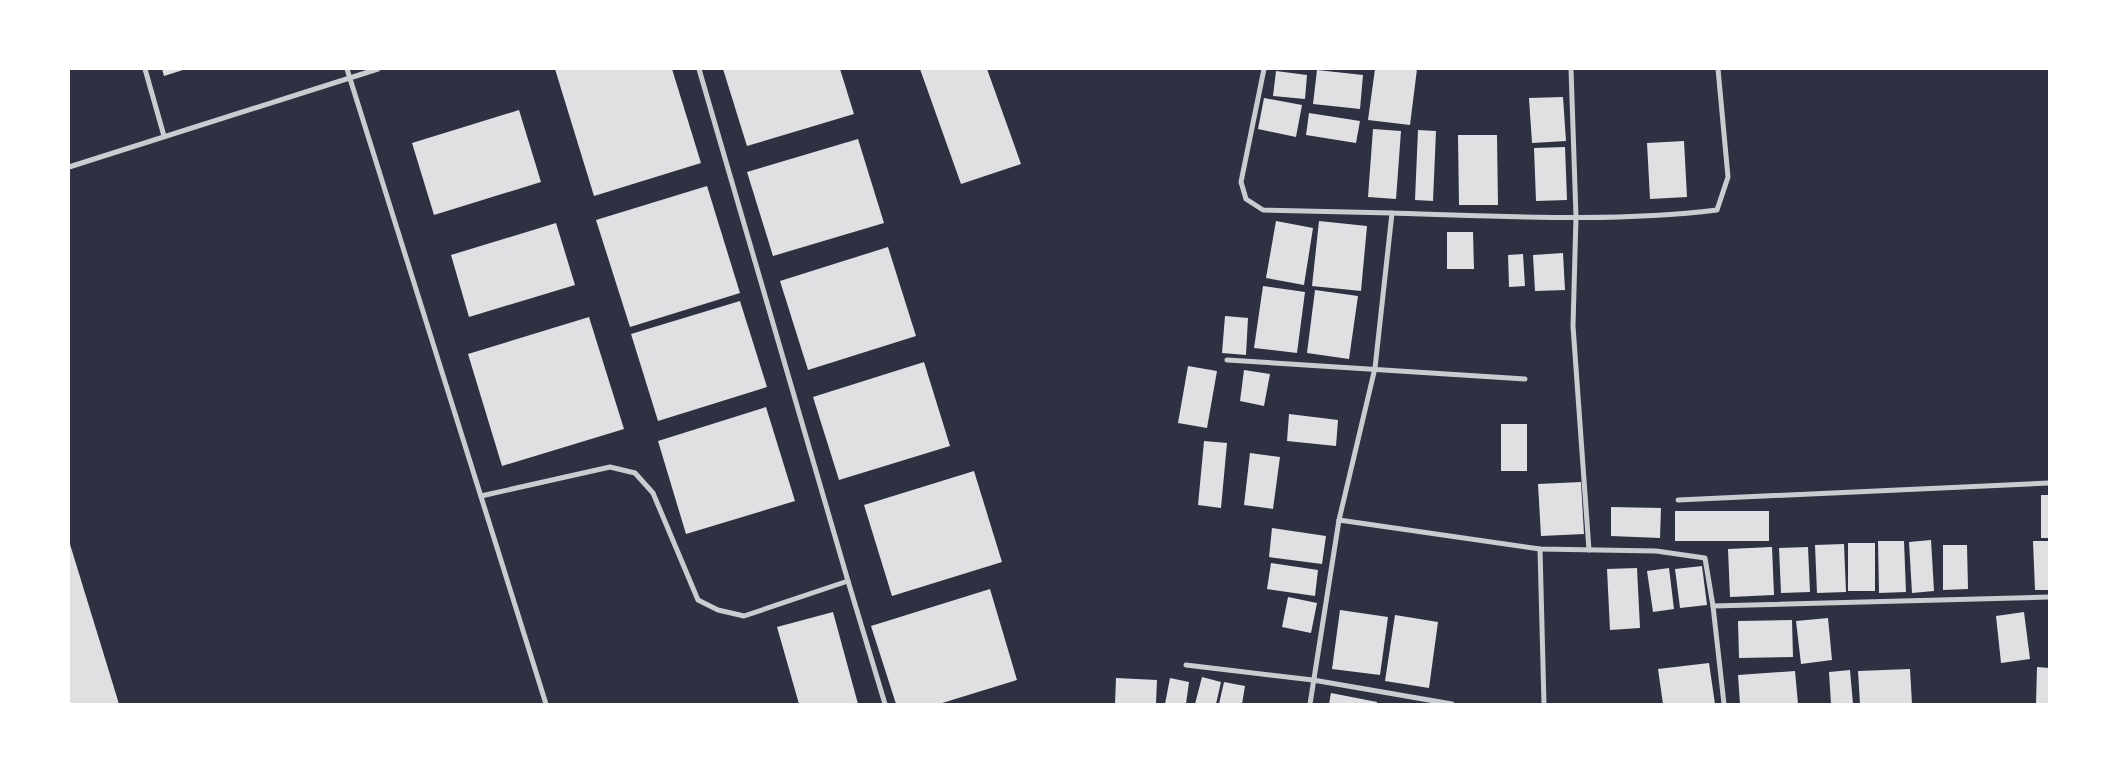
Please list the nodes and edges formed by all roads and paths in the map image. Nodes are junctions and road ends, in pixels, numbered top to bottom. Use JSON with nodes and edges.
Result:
{"nodes":[{"id":1,"x":145,"y":69,"type":"edge"},
{"id":2,"x":347,"y":69,"type":"edge"},
{"id":3,"x":378,"y":69,"type":"edge"},
{"id":4,"x":699,"y":69,"type":"edge"},
{"id":5,"x":1264,"y":69,"type":"edge"},
{"id":6,"x":1570,"y":69,"type":"edge"},
{"id":7,"x":1718,"y":69,"type":"edge"},
{"id":8,"x":351,"y":78,"type":"junction"},
{"id":9,"x":164,"y":136,"type":"junction"},
{"id":10,"x":69,"y":167,"type":"edge"},
{"id":11,"x":1392,"y":214,"type":"junction"},
{"id":12,"x":1576,"y":217,"type":"junction"},
{"id":13,"x":1227,"y":360,"type":"dead end"},
{"id":14,"x":1375,"y":368,"type":"junction"},
{"id":15,"x":1525,"y":379,"type":"dead end"},
{"id":16,"x":2049,"y":483,"type":"edge"},
{"id":17,"x":481,"y":496,"type":"junction"},
{"id":18,"x":1678,"y":500,"type":"dead end"},
{"id":19,"x":1339,"y":520,"type":"junction"},
{"id":20,"x":1540,"y":549,"type":"junction"},
{"id":21,"x":1589,"y":550,"type":"junction"},
{"id":22,"x":848,"y":581,"type":"junction"},
{"id":23,"x":2049,"y":597,"type":"edge"},
{"id":24,"x":1713,"y":606,"type":"junction"},
{"id":25,"x":1186,"y":665,"type":"dead end"},
{"id":26,"x":1313,"y":680,"type":"junction"},
{"id":27,"x":546,"y":704,"type":"edge"},
{"id":28,"x":885,"y":704,"type":"edge"},
{"id":29,"x":1310,"y":704,"type":"edge"},
{"id":30,"x":1452,"y":704,"type":"edge"},
{"id":31,"x":1544,"y":704,"type":"edge"},
{"id":32,"x":1724,"y":704,"type":"edge"}],
"edges":[{"from":1,"to":9,"type":"street"},
{"from":2,"to":8,"type":"street"},
{"from":3,"to":8,"type":"street"},
{"from":4,"to":22,"type":"street"},
{"from":5,"to":11,"type":"street"},
{"from":6,"to":12,"type":"street"},
{"from":7,"to":12,"type":"street"},
{"from":8,"to":9,"type":"street"},
{"from":8,"to":17,"type":"street"},
{"from":9,"to":10,"type":"street"},
{"from":11,"to":12,"type":"street"},
{"from":11,"to":14,"type":"street"},
{"from":12,"to":21,"type":"street"},
{"from":13,"to":14,"type":"street"},
{"from":14,"to":15,"type":"street"},
{"from":14,"to":19,"type":"street"},
{"from":16,"to":18,"type":"street"},
{"from":17,"to":22,"type":"street"},
{"from":17,"to":27,"type":"street"},
{"from":19,"to":20,"type":"street"},
{"from":19,"to":26,"type":"street"},
{"from":20,"to":21,"type":"street"},
{"from":20,"to":31,"type":"street"},
{"from":21,"to":24,"type":"street"},
{"from":22,"to":28,"type":"street"},
{"from":23,"to":24,"type":"street"},
{"from":24,"to":32,"type":"street"},
{"from":25,"to":26,"type":"street"},
{"from":26,"to":29,"type":"street"},
{"from":26,"to":30,"type":"street"}]}
